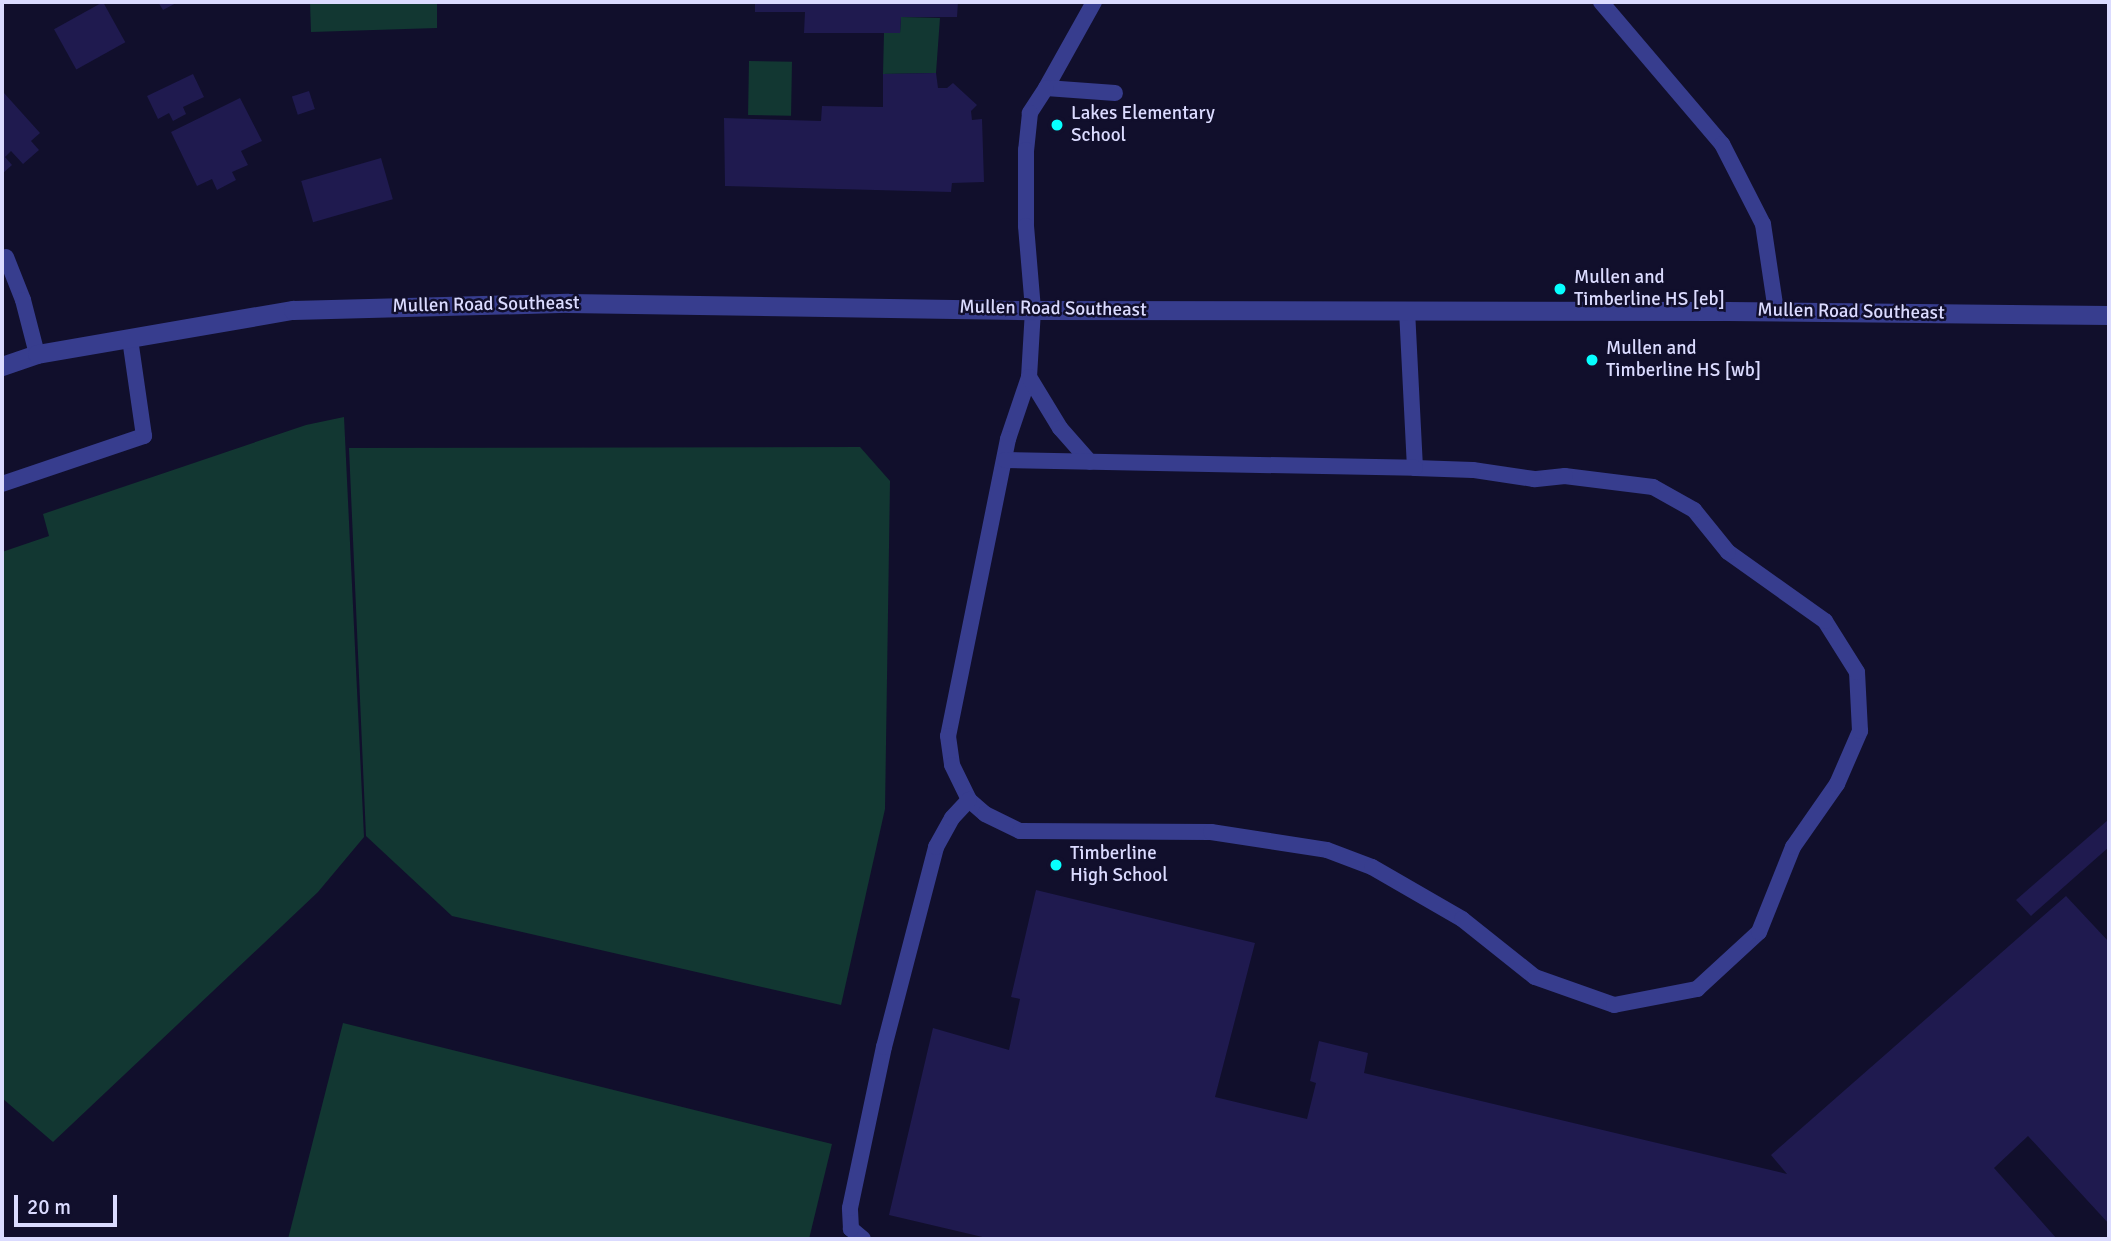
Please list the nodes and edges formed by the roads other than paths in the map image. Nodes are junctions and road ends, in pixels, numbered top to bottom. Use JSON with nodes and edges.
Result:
{"nodes":[{"id":1,"x":1094,"y":2,"type":"edge"},
{"id":2,"x":1601,"y":2,"type":"edge"},
{"id":3,"x":1046,"y":88,"type":"junction"},
{"id":4,"x":1115,"y":93,"type":"dead end"},
{"id":5,"x":6,"y":257,"type":"dead end"},
{"id":6,"x":1033,"y":310,"type":"junction"},
{"id":7,"x":1407,"y":311,"type":"junction"},
{"id":8,"x":1776,"y":311,"type":"junction"},
{"id":9,"x":2109,"y":315,"type":"edge"},
{"id":10,"x":130,"y":339,"type":"junction"},
{"id":11,"x":37,"y":354,"type":"junction"},
{"id":12,"x":2,"y":366,"type":"edge"},
{"id":13,"x":1029,"y":377,"type":"junction"},
{"id":14,"x":1005,"y":460,"type":"junction"},
{"id":15,"x":1090,"y":462,"type":"junction"},
{"id":16,"x":1415,"y":468,"type":"junction"},
{"id":17,"x":2,"y":484,"type":"edge"},
{"id":18,"x":969,"y":800,"type":"junction"},
{"id":19,"x":863,"y":1239,"type":"edge"}],
"edges":[{"from":1,"to":3,"type":"lane"},
{"from":2,"to":8,"type":"lane"},
{"from":3,"to":4,"type":"lane"},
{"from":3,"to":6,"type":"lane"},
{"from":5,"to":11,"type":"lane"},
{"from":6,"to":7,"type":"street","name":"Mullen Road Southeast"},
{"from":6,"to":10,"type":"street","name":"Mullen Road Southeast"},
{"from":6,"to":13,"type":"lane"},
{"from":7,"to":8,"type":"street","name":"Mullen Road Southeast"},
{"from":7,"to":16,"type":"lane"},
{"from":8,"to":9,"type":"street","name":"Mullen Road Southeast"},
{"from":10,"to":11,"type":"street","name":"Mullen Road Southeast"},
{"from":10,"to":17,"type":"lane"},
{"from":11,"to":12,"type":"street","name":"Mullen Road Southeast"},
{"from":13,"to":14,"type":"lane"},
{"from":13,"to":15,"type":"lane"},
{"from":14,"to":15,"type":"lane"},
{"from":14,"to":18,"type":"lane"},
{"from":15,"to":16,"type":"lane"},
{"from":16,"to":18,"type":"lane"},
{"from":18,"to":19,"type":"lane"}]}
